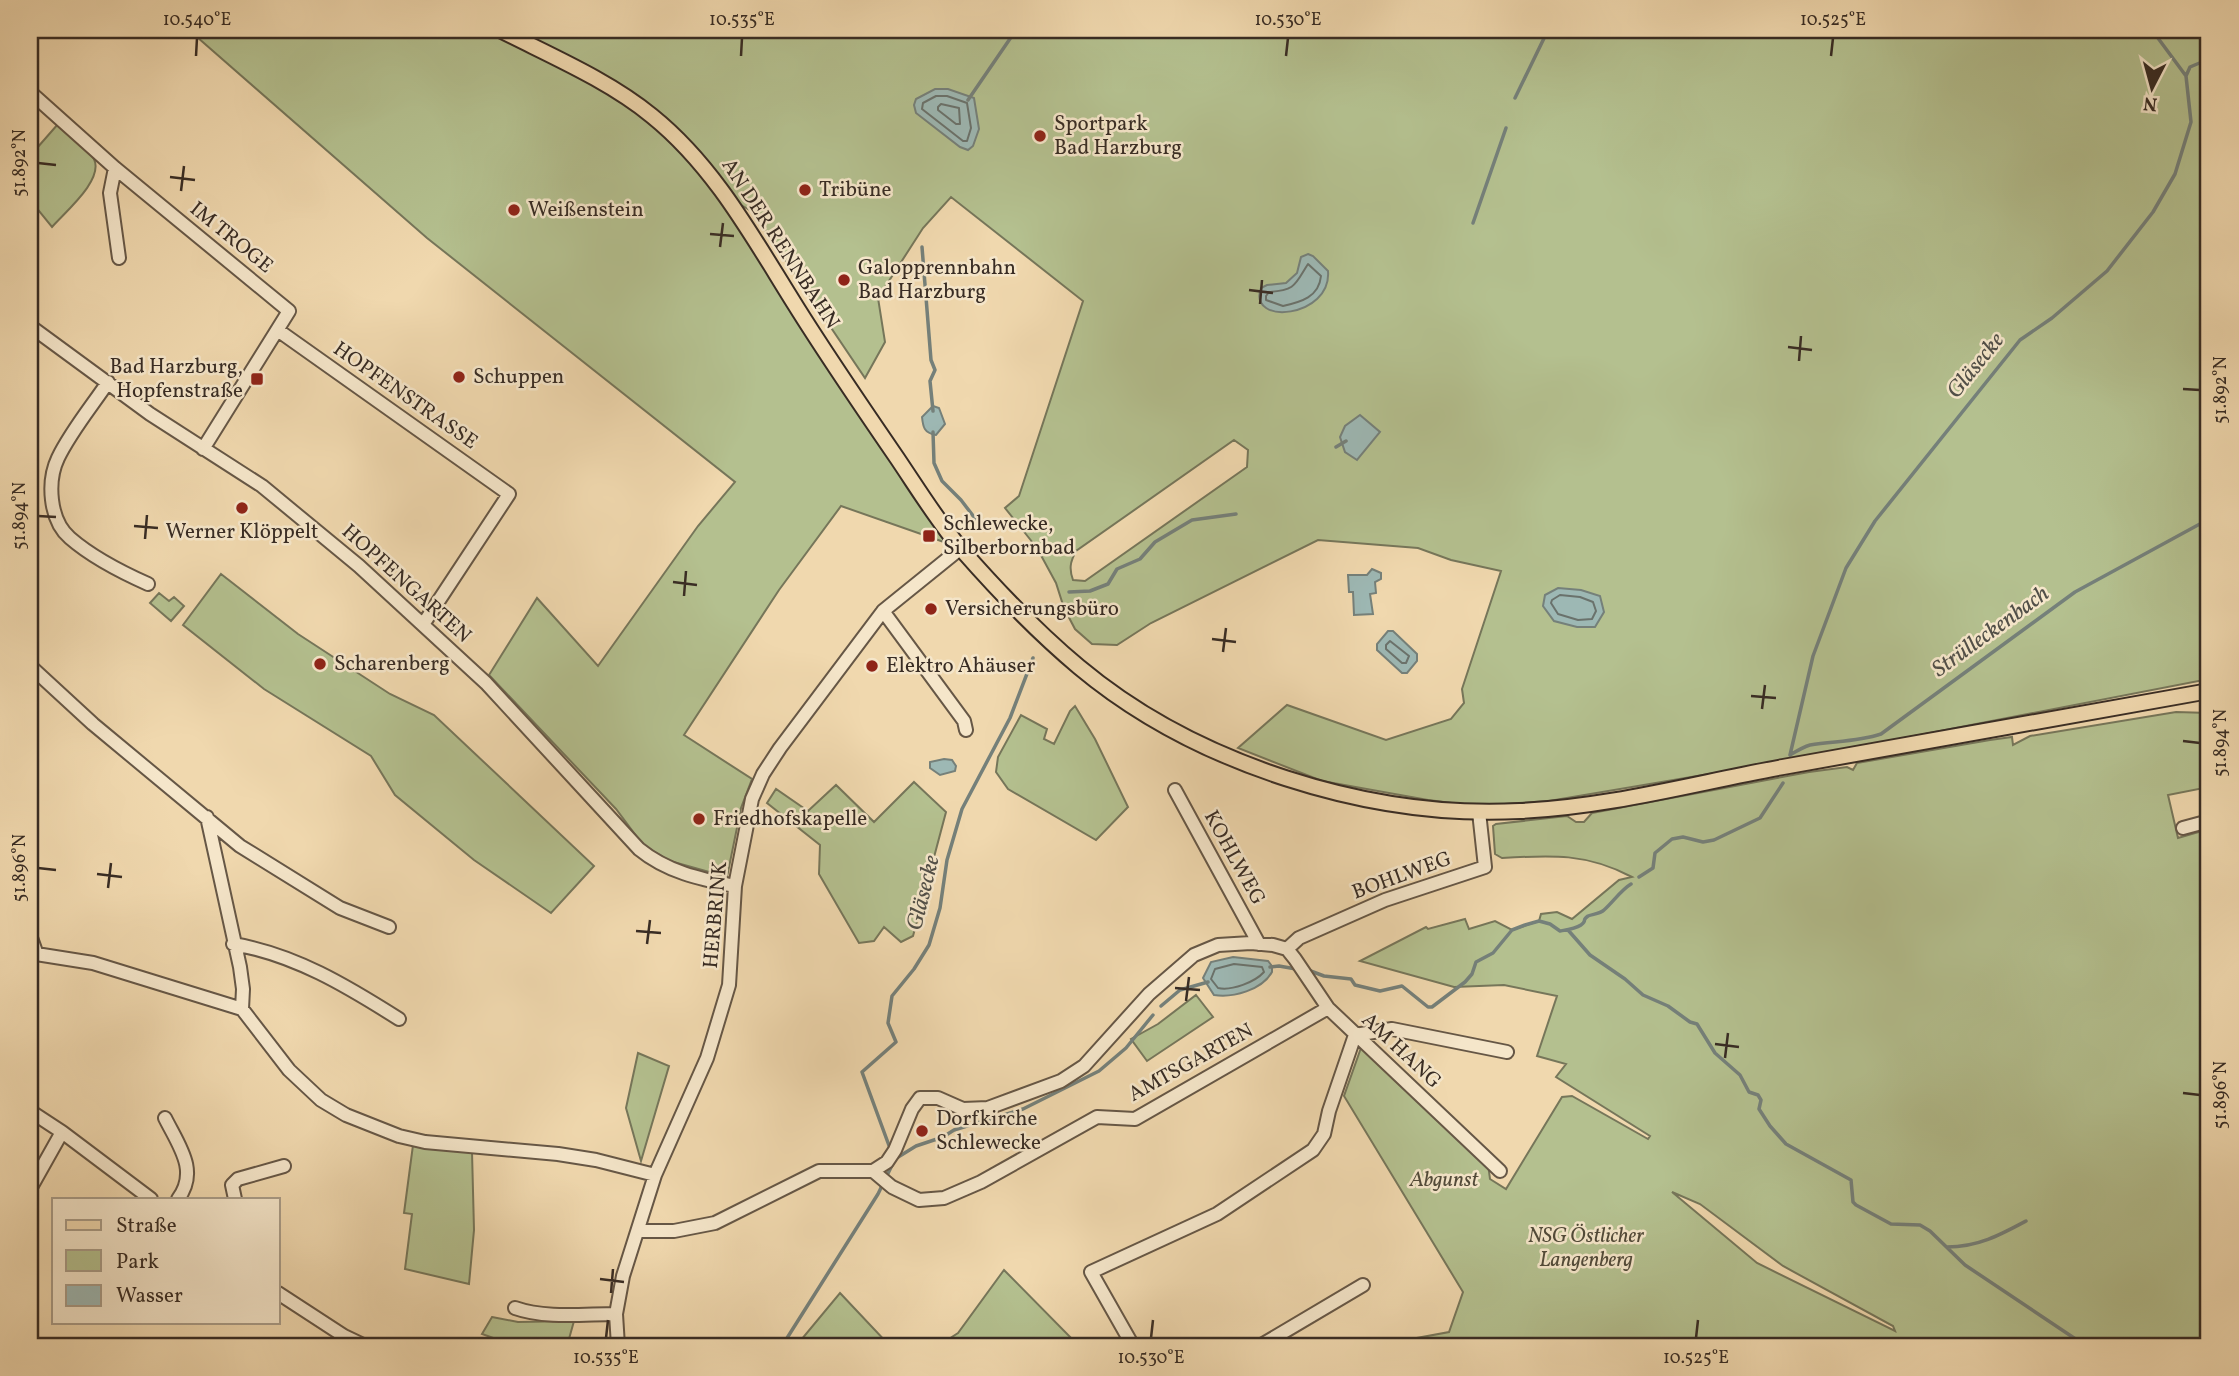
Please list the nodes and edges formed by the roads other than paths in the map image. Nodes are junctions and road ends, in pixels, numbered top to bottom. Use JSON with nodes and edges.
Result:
{"nodes":[{"id":1,"x":500,"y":30,"type":"edge"},
{"id":2,"x":30,"y":92,"type":"edge"},
{"id":3,"x":115,"y":168,"type":"junction"},
{"id":4,"x":119,"y":258,"type":"dead end"},
{"id":5,"x":30,"y":326,"type":"edge"},
{"id":6,"x":279,"y":331,"type":"junction"},
{"id":7,"x":108,"y":382,"type":"junction"},
{"id":8,"x":203,"y":449,"type":"junction"},
{"id":9,"x":961,"y":548,"type":"junction"},
{"id":10,"x":148,"y":584,"type":"dead end"},
{"id":11,"x":883,"y":611,"type":"junction"},
{"id":12,"x":424,"y":623,"type":"junction"},
{"id":13,"x":30,"y":666,"type":"edge"},
{"id":14,"x":2209,"y":691,"type":"edge"},
{"id":15,"x":966,"y":730,"type":"dead end"},
{"id":16,"x":1175,"y":790,"type":"dead end"},
{"id":17,"x":1479,"y":812,"type":"junction"},
{"id":18,"x":207,"y":817,"type":"junction"},
{"id":19,"x":2209,"y":821,"type":"edge"},
{"id":20,"x":2183,"y":828,"type":"dead end"},
{"id":21,"x":735,"y":886,"type":"junction"},
{"id":22,"x":389,"y":927,"type":"dead end"},
{"id":23,"x":30,"y":935,"type":"edge"},
{"id":24,"x":233,"y":944,"type":"junction"},
{"id":25,"x":1259,"y":944,"type":"junction"},
{"id":26,"x":33,"y":953,"type":"edge"},
{"id":27,"x":1291,"y":954,"type":"junction"},
{"id":28,"x":1328,"y":1008,"type":"junction"},
{"id":29,"x":242,"y":1009,"type":"junction"},
{"id":30,"x":399,"y":1018,"type":"dead end"},
{"id":31,"x":1354,"y":1035,"type":"junction"},
{"id":32,"x":1507,"y":1052,"type":"dead end"},
{"id":33,"x":30,"y":1111,"type":"edge"},
{"id":34,"x":165,"y":1118,"type":"dead end"},
{"id":35,"x":62,"y":1132,"type":"junction"},
{"id":36,"x":284,"y":1166,"type":"dead end"},
{"id":37,"x":1500,"y":1171,"type":"dead end"},
{"id":38,"x":877,"y":1174,"type":"junction"},
{"id":39,"x":655,"y":1175,"type":"junction"},
{"id":40,"x":30,"y":1189,"type":"edge"},
{"id":41,"x":150,"y":1198,"type":"edge"},
{"id":42,"x":178,"y":1198,"type":"edge"},
{"id":43,"x":235,"y":1198,"type":"edge"},
{"id":44,"x":639,"y":1230,"type":"junction"},
{"id":45,"x":1363,"y":1285,"type":"dead end"},
{"id":46,"x":280,"y":1294,"type":"edge"},
{"id":47,"x":515,"y":1308,"type":"dead end"},
{"id":48,"x":616,"y":1314,"type":"junction"},
{"id":49,"x":365,"y":1346,"type":"edge"},
{"id":50,"x":618,"y":1346,"type":"edge"},
{"id":51,"x":1133,"y":1346,"type":"edge"},
{"id":52,"x":1260,"y":1346,"type":"edge"}],
"edges":[{"from":1,"to":9,"type":"main road","name":"AN DER RENNBAHN"},
{"from":2,"to":3,"type":"street","name":"IM TROGE"},
{"from":3,"to":4,"type":"street"},
{"from":3,"to":6,"type":"street","name":"IM TROGE"},
{"from":5,"to":7,"type":"street","name":"HOPFENGARTEN"},
{"from":6,"to":8,"type":"street"},
{"from":6,"to":12,"type":"street","name":"HOPFENSTRASSE"},
{"from":7,"to":8,"type":"street","name":"HOPFENGARTEN"},
{"from":7,"to":10,"type":"street"},
{"from":8,"to":12,"type":"street","name":"HOPFENGARTEN"},
{"from":9,"to":11,"type":"street","name":"HERBRINK"},
{"from":9,"to":17,"type":"main road","name":"AN DER RENNBAHN"},
{"from":11,"to":15,"type":"street"},
{"from":11,"to":21,"type":"street","name":"HERBRINK"},
{"from":12,"to":21,"type":"street","name":"HOPFENGARTEN"},
{"from":13,"to":18,"type":"street"},
{"from":14,"to":17,"type":"main road","name":"AN DER RENNBAHN"},
{"from":16,"to":25,"type":"street","name":"KOHLWEG"},
{"from":17,"to":27,"type":"street","name":"BOHLWEG"},
{"from":18,"to":22,"type":"street"},
{"from":18,"to":24,"type":"street"},
{"from":19,"to":20,"type":"street"},
{"from":21,"to":39,"type":"street","name":"HERBRINK"},
{"from":23,"to":26,"type":"street"},
{"from":24,"to":29,"type":"street"},
{"from":24,"to":30,"type":"street"},
{"from":25,"to":27,"type":"street"},
{"from":25,"to":38,"type":"street"},
{"from":26,"to":29,"type":"street"},
{"from":27,"to":28,"type":"street","name":"AM HANG"},
{"from":28,"to":31,"type":"street","name":"AM HANG"},
{"from":28,"to":38,"type":"street","name":"AMTSGARTEN"},
{"from":29,"to":39,"type":"street"},
{"from":31,"to":32,"type":"street"},
{"from":31,"to":37,"type":"street","name":"AM HANG"},
{"from":31,"to":51,"type":"street"},
{"from":33,"to":35,"type":"street"},
{"from":34,"to":42,"type":"street"},
{"from":35,"to":40,"type":"street"},
{"from":35,"to":41,"type":"street"},
{"from":36,"to":43,"type":"street"},
{"from":38,"to":44,"type":"street"},
{"from":39,"to":44,"type":"street","name":"HERBRINK"},
{"from":44,"to":48,"type":"street","name":"HERBRINK"},
{"from":45,"to":52,"type":"street"},
{"from":46,"to":49,"type":"street"},
{"from":47,"to":48,"type":"street"},
{"from":48,"to":50,"type":"street","name":"HERBRINK"}]}
